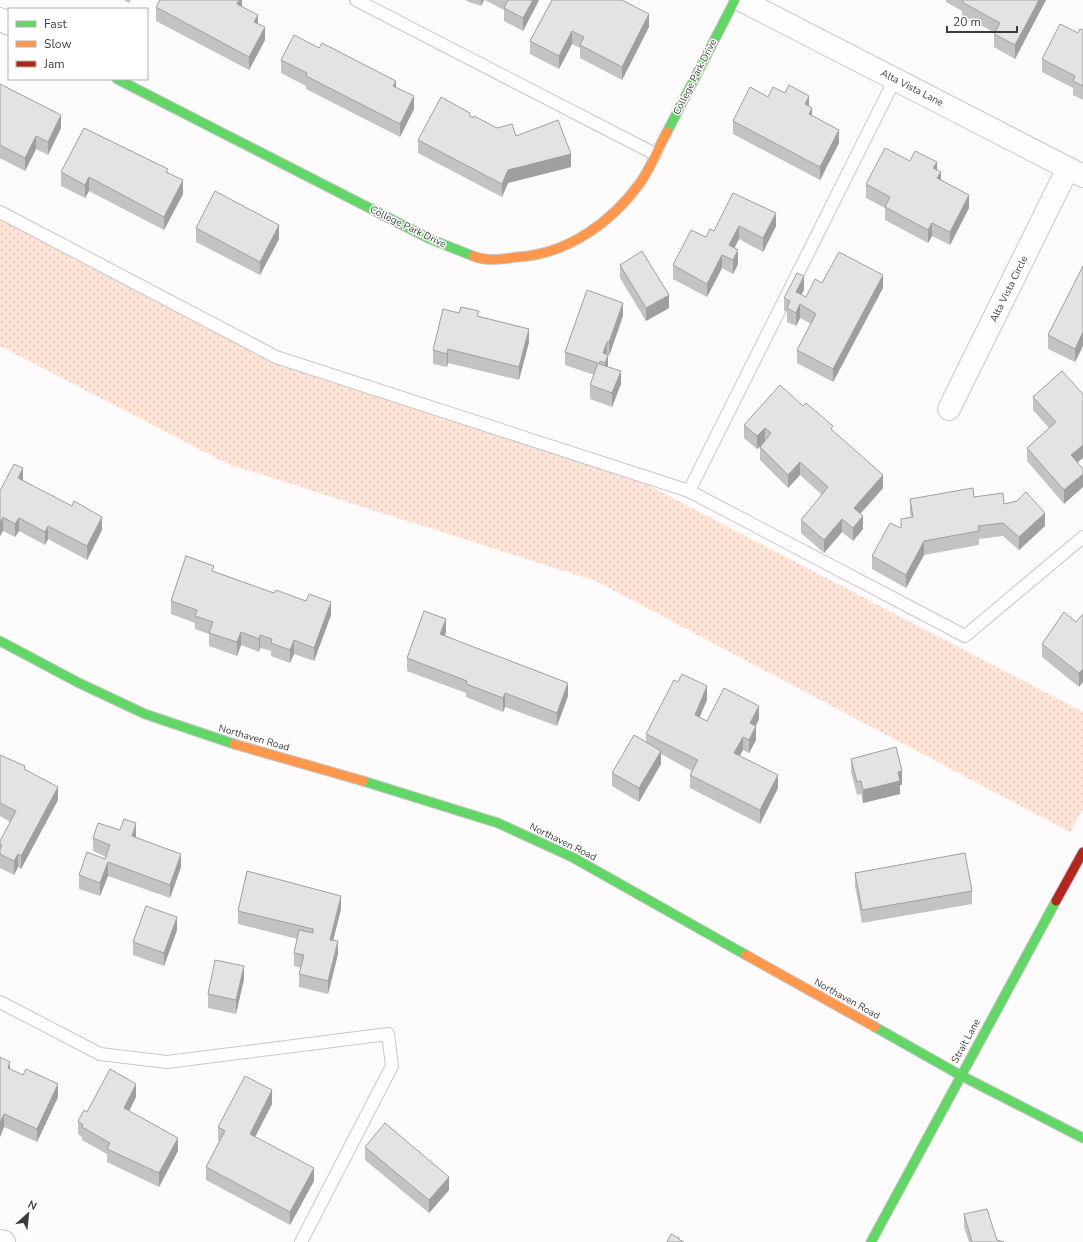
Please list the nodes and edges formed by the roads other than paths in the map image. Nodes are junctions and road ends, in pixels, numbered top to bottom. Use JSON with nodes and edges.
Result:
{"nodes":[{"id":1,"x":356,"y":0,"type":"edge"},
{"id":2,"x":735,"y":0,"type":"edge"},
{"id":3,"x":741,"y":0,"type":"edge"},
{"id":4,"x":895,"y":79,"type":"junction"},
{"id":5,"x":119,"y":80,"type":"edge"},
{"id":6,"x":655,"y":154,"type":"junction"},
{"id":7,"x":1075,"y":172,"type":"edge"},
{"id":8,"x":0,"y":212,"type":"edge"},
{"id":9,"x":950,"y":409,"type":"dead end"},
{"id":10,"x":689,"y":491,"type":"junction"},
{"id":11,"x":1083,"y":537,"type":"edge"},
{"id":12,"x":0,"y":642,"type":"edge"},
{"id":13,"x":1083,"y":852,"type":"edge"},
{"id":14,"x":0,"y":1002,"type":"edge"},
{"id":15,"x":960,"y":1075,"type":"junction"},
{"id":16,"x":1083,"y":1138,"type":"edge"},
{"id":17,"x":0,"y":1241,"type":"edge"},
{"id":18,"x":4,"y":1242,"type":"edge"},
{"id":19,"x":300,"y":1242,"type":"edge"},
{"id":20,"x":871,"y":1242,"type":"edge"}],
"edges":[{"from":1,"to":6,"type":"lane"},
{"from":2,"to":6,"type":"street","name":"College Park Drive"},
{"from":3,"to":4,"type":"street","name":"Alta Vista Lane"},
{"from":4,"to":7,"type":"street","name":"Alta Vista Lane"},
{"from":4,"to":10,"type":"lane"},
{"from":5,"to":6,"type":"street","name":"College Park Drive"},
{"from":7,"to":9,"type":"street","name":"Alta Vista Circle"},
{"from":8,"to":10,"type":"lane"},
{"from":10,"to":11,"type":"lane"},
{"from":12,"to":15,"type":"street","name":"Northaven Road"},
{"from":13,"to":15,"type":"street","name":"Strait Lane"},
{"from":14,"to":19,"type":"lane"},
{"from":15,"to":16,"type":"street","name":"Northaven Road"},
{"from":15,"to":20,"type":"street","name":"Strait Lane"},
{"from":17,"to":18,"type":"street"}]}
